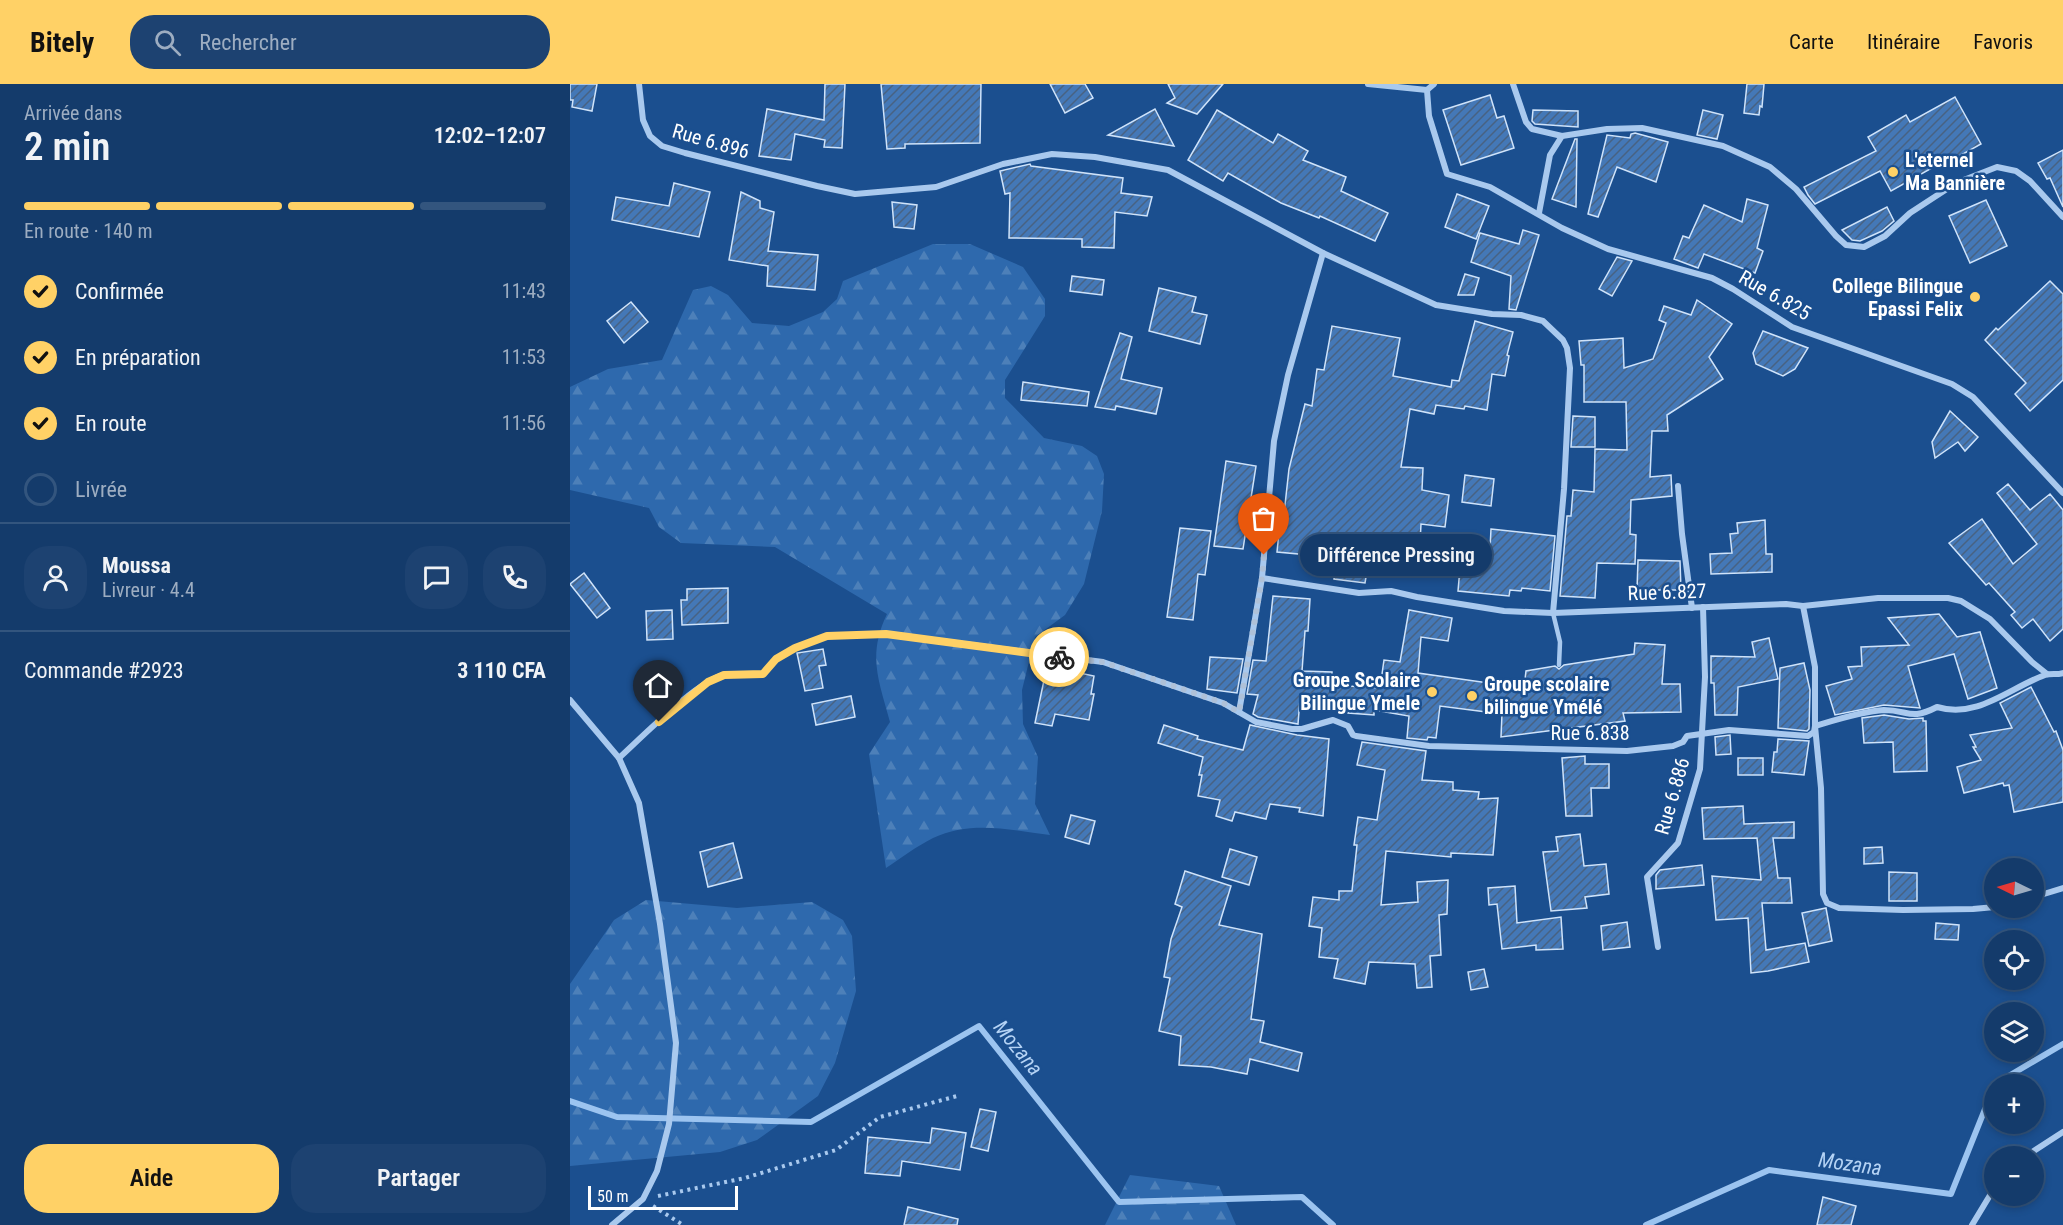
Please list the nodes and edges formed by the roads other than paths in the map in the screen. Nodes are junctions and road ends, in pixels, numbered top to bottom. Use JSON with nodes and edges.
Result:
{"nodes":[{"id":1,"x":639,"y":84,"type":"edge"},
{"id":2,"x":1368,"y":84,"type":"edge"},
{"id":3,"x":1434,"y":84,"type":"edge"},
{"id":4,"x":1513,"y":84,"type":"edge"},
{"id":5,"x":1427,"y":90,"type":"junction"},
{"id":6,"x":1562,"y":136,"type":"junction"},
{"id":7,"x":1539,"y":213,"type":"junction"},
{"id":8,"x":2063,"y":218,"type":"edge"},
{"id":9,"x":1323,"y":253,"type":"junction"},
{"id":10,"x":1678,"y":486,"type":"dead end"},
{"id":11,"x":2063,"y":493,"type":"edge"},
{"id":12,"x":1262,"y":578,"type":"junction"},
{"id":13,"x":1803,"y":606,"type":"junction"},
{"id":14,"x":1702,"y":607,"type":"junction"},
{"id":15,"x":1692,"y":608,"type":"junction"},
{"id":16,"x":1553,"y":613,"type":"junction"},
{"id":17,"x":1559,"y":665,"type":"dead end"},
{"id":18,"x":2047,"y":674,"type":"junction"},
{"id":19,"x":2062,"y":676,"type":"edge"},
{"id":20,"x":570,"y":700,"type":"edge"},
{"id":21,"x":1239,"y":712,"type":"junction"},
{"id":22,"x":1815,"y":726,"type":"junction"},
{"id":23,"x":1702,"y":733,"type":"junction"},
{"id":24,"x":619,"y":758,"type":"junction"},
{"id":25,"x":2063,"y":888,"type":"edge"},
{"id":26,"x":2044,"y":894,"type":"edge"},
{"id":27,"x":1984,"y":908,"type":"edge"},
{"id":28,"x":1658,"y":947,"type":"dead end"},
{"id":29,"x":2063,"y":1132,"type":"edge"},
{"id":30,"x":2041,"y":1146,"type":"edge"},
{"id":31,"x":1984,"y":1205,"type":"edge"},
{"id":32,"x":612,"y":1225,"type":"edge"},
{"id":33,"x":1972,"y":1225,"type":"edge"}],
"edges":[{"from":1,"to":9,"type":"street","name":"Rue 6.896"},
{"from":2,"to":5,"type":"street"},
{"from":3,"to":5,"type":"street"},
{"from":4,"to":6,"type":"street"},
{"from":5,"to":7,"type":"street","name":"Rue 6.825"},
{"from":6,"to":7,"type":"street"},
{"from":6,"to":8,"type":"street"},
{"from":7,"to":11,"type":"street","name":"Rue 6.825"},
{"from":9,"to":12,"type":"street"},
{"from":9,"to":16,"type":"street","name":"Rue 6.896"},
{"from":10,"to":15,"type":"street"},
{"from":12,"to":16,"type":"street","name":"Rue 6.827"},
{"from":12,"to":21,"type":"street"},
{"from":13,"to":14,"type":"street","name":"Rue 6.827"},
{"from":13,"to":18,"type":"street","name":"Rue 6.827"},
{"from":13,"to":22,"type":"street"},
{"from":14,"to":15,"type":"street","name":"Rue 6.827"},
{"from":14,"to":23,"type":"street","name":"Rue 6.886"},
{"from":15,"to":16,"type":"street","name":"Rue 6.827"},
{"from":16,"to":17,"type":"lane"},
{"from":18,"to":19,"type":"street","name":"Rue 6.838"},
{"from":18,"to":22,"type":"street","name":"Rue 6.838"},
{"from":20,"to":24,"type":"street"},
{"from":21,"to":23,"type":"street","name":"Rue 6.838"},
{"from":21,"to":24,"type":"street","name":"Rue 6.838"},
{"from":22,"to":23,"type":"street","name":"Rue 6.838"},
{"from":22,"to":27,"type":"street"},
{"from":23,"to":28,"type":"street","name":"Rue 6.886"},
{"from":24,"to":32,"type":"street"},
{"from":25,"to":26,"type":"street"},
{"from":29,"to":30,"type":"street"},
{"from":31,"to":33,"type":"street"}]}
